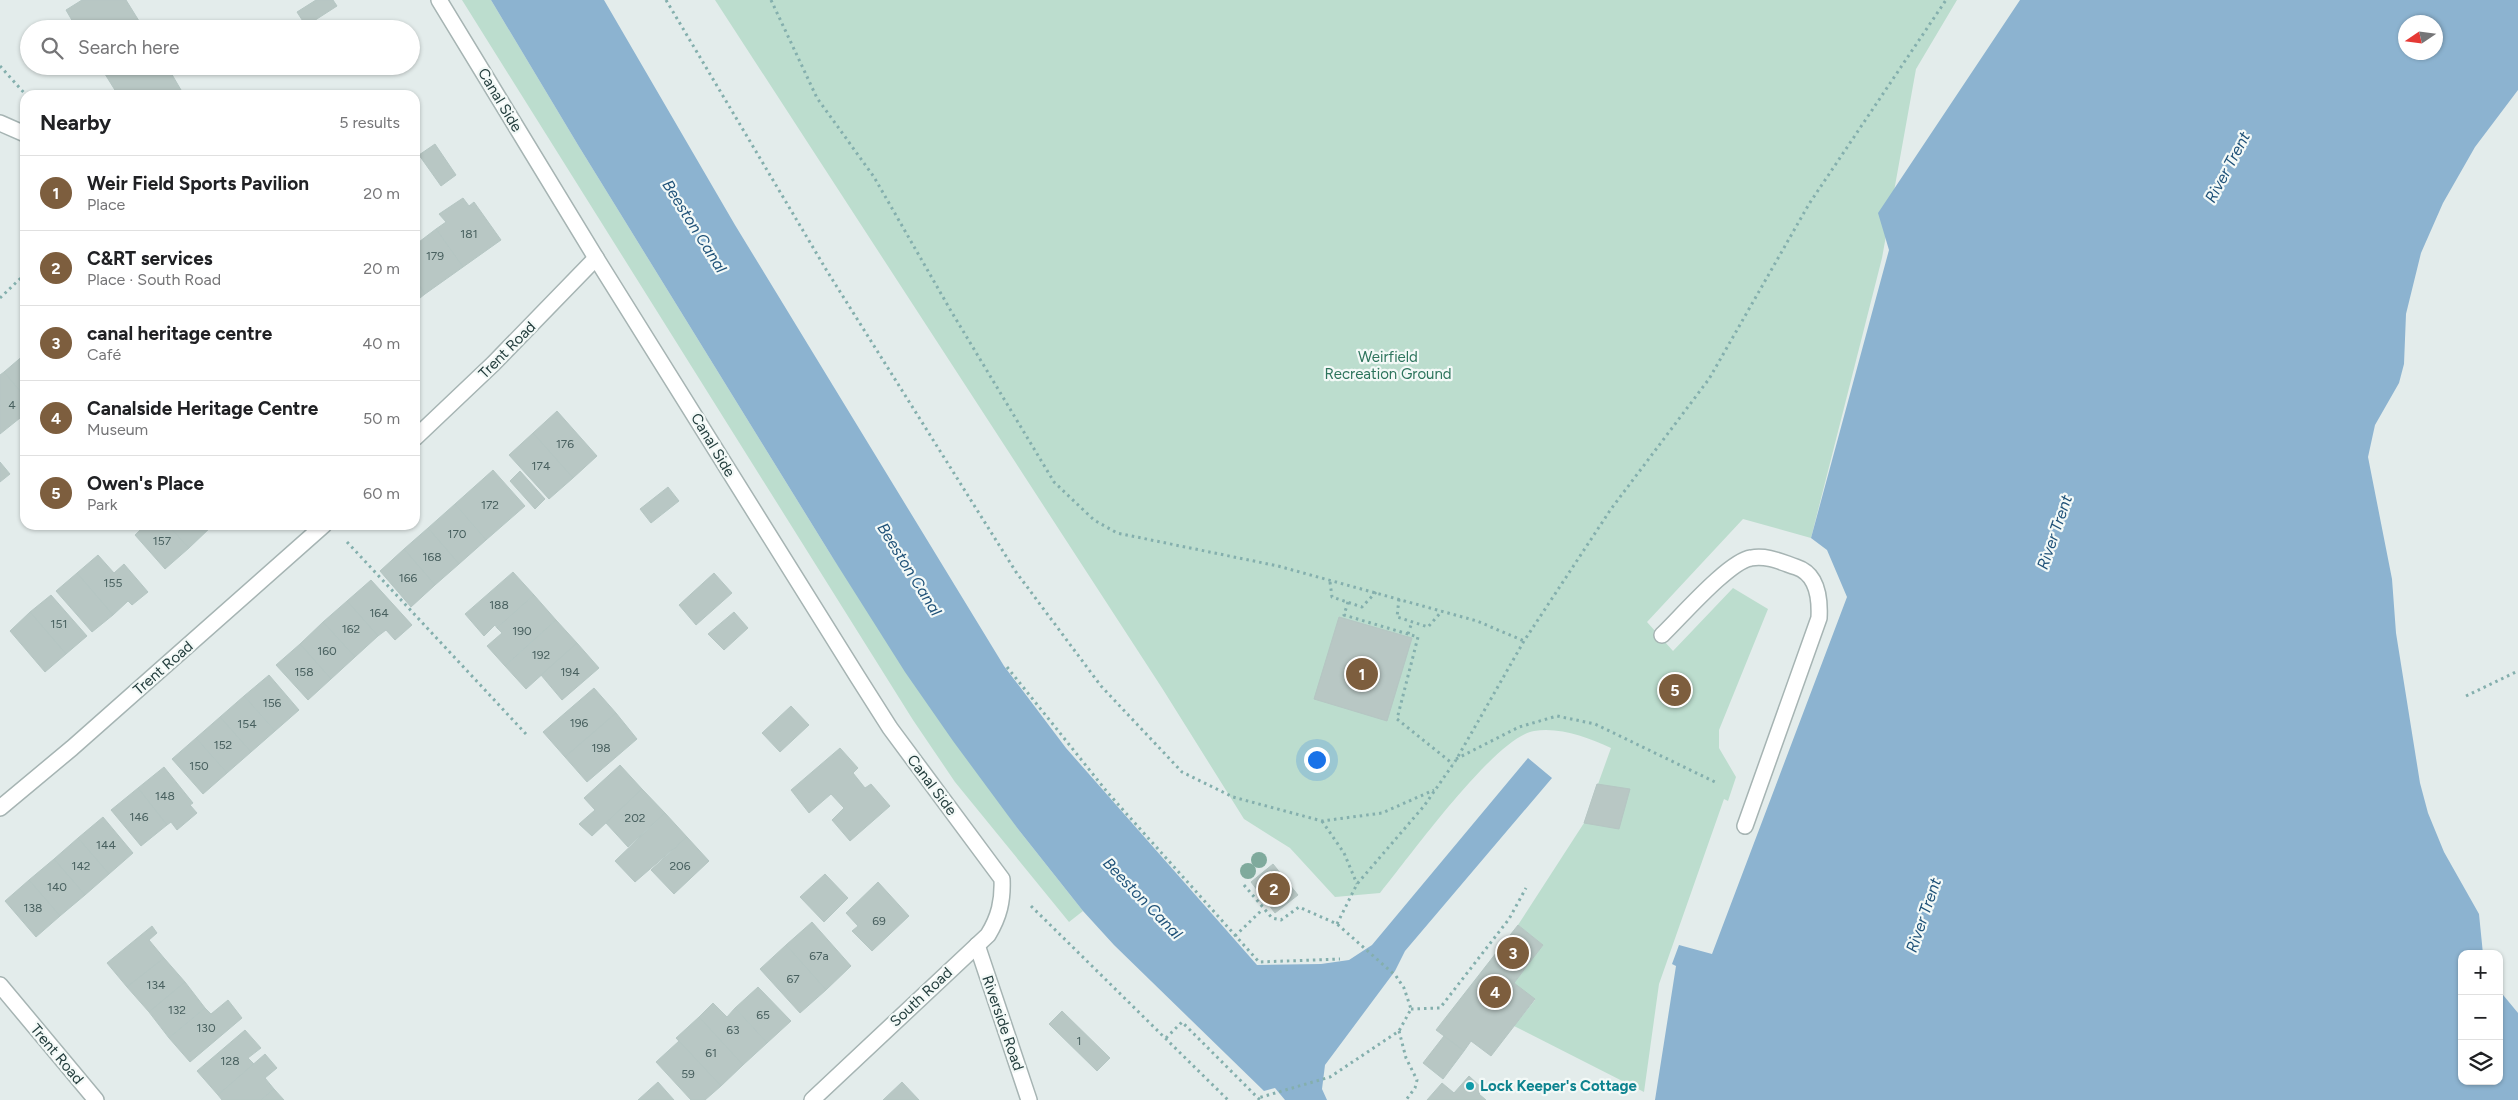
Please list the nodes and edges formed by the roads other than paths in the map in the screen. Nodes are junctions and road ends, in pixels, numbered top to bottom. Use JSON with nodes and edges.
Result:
{"nodes":[{"id":1,"x":439,"y":0,"type":"edge"},
{"id":2,"x":0,"y":123,"type":"edge"},
{"id":3,"x":20,"y":132,"type":"edge"},
{"id":4,"x":596,"y":258,"type":"junction"},
{"id":5,"x":420,"y":433,"type":"edge"},
{"id":6,"x":318,"y":530,"type":"edge"},
{"id":7,"x":1662,"y":635,"type":"dead end"},
{"id":8,"x":0,"y":808,"type":"edge"},
{"id":9,"x":1744,"y":826,"type":"dead end"},
{"id":10,"x":1002,"y":879,"type":"joint"},
{"id":11,"x":977,"y":945,"type":"junction"},
{"id":12,"x":0,"y":985,"type":"edge"},
{"id":13,"x":96,"y":1100,"type":"edge"},
{"id":14,"x":812,"y":1100,"type":"edge"},
{"id":15,"x":1029,"y":1100,"type":"edge"}],
"edges":[{"from":1,"to":4,"type":"street","name":"Canal Side"},
{"from":2,"to":3,"type":"street"},
{"from":4,"to":5,"type":"street","name":"Trent Road"},
{"from":4,"to":10,"type":"street","name":"Canal Side"},
{"from":6,"to":8,"type":"street","name":"Trent Road"},
{"from":7,"to":9,"type":"street"},
{"from":10,"to":11,"type":"street","name":"South Road"},
{"from":11,"to":14,"type":"street","name":"South Road"},
{"from":11,"to":15,"type":"street","name":"Riverside Road"},
{"from":12,"to":13,"type":"street","name":"Trent Road"}]}
